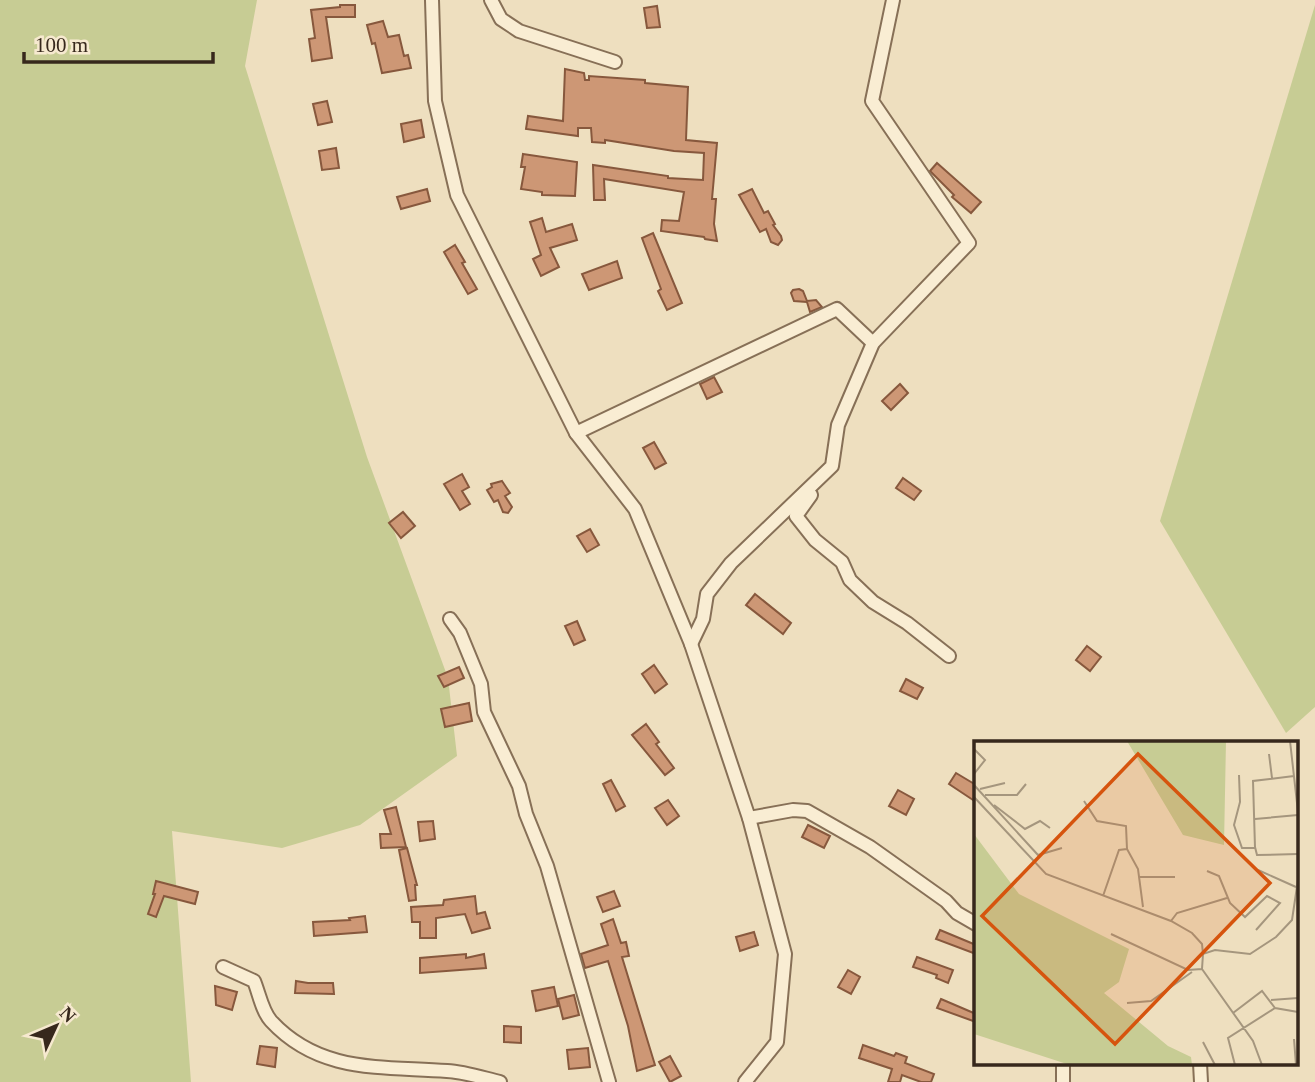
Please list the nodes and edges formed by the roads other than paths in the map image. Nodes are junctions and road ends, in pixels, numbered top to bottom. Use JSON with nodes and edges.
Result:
{"nodes":[{"id":1,"x":432,"y":0,"type":"edge"},
{"id":2,"x":491,"y":0,"type":"edge"},
{"id":3,"x":892,"y":0,"type":"edge"},
{"id":4,"x":615,"y":62,"type":"dead end"},
{"id":5,"x":873,"y":343,"type":"junction"},
{"id":6,"x":576,"y":433,"type":"junction"},
{"id":7,"x":832,"y":466,"type":"junction"},
{"id":8,"x":450,"y":619,"type":"dead end"},
{"id":9,"x":691,"y":644,"type":"junction"},
{"id":10,"x":949,"y":656,"type":"dead end"},
{"id":11,"x":749,"y":818,"type":"junction"},
{"id":12,"x":974,"y":922,"type":"edge"},
{"id":13,"x":223,"y":967,"type":"dead end"},
{"id":14,"x":1063,"y":1064,"type":"edge"},
{"id":15,"x":1200,"y":1064,"type":"edge"},
{"id":16,"x":500,"y":1082,"type":"edge"},
{"id":17,"x":609,"y":1082,"type":"edge"},
{"id":18,"x":745,"y":1082,"type":"edge"},
{"id":19,"x":1063,"y":1082,"type":"edge"},
{"id":20,"x":1201,"y":1082,"type":"edge"}],
"edges":[{"from":1,"to":6,"type":"street"},
{"from":2,"to":4,"type":"street"},
{"from":3,"to":5,"type":"street"},
{"from":5,"to":6,"type":"street"},
{"from":5,"to":7,"type":"street"},
{"from":6,"to":9,"type":"street"},
{"from":7,"to":9,"type":"street"},
{"from":7,"to":10,"type":"street"},
{"from":8,"to":17,"type":"street"},
{"from":9,"to":11,"type":"street"},
{"from":11,"to":12,"type":"street"},
{"from":11,"to":18,"type":"street"},
{"from":13,"to":16,"type":"street"},
{"from":14,"to":19,"type":"street"},
{"from":15,"to":20,"type":"street"}]}
